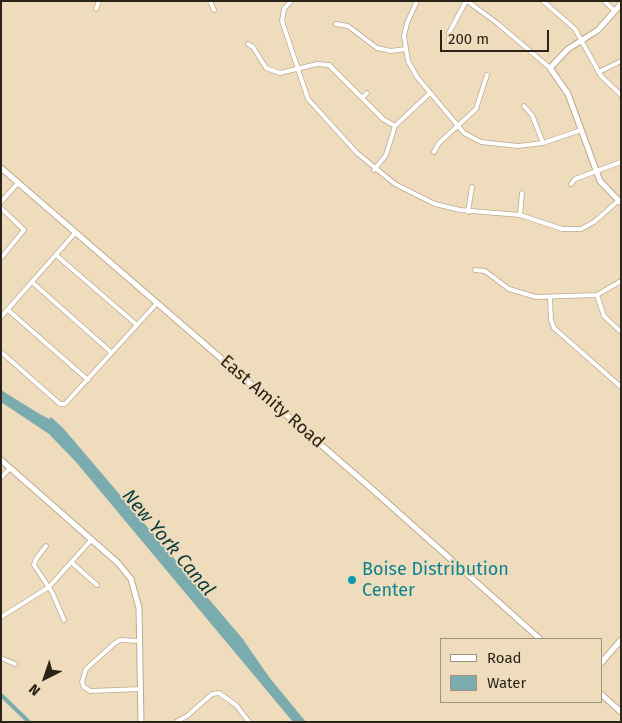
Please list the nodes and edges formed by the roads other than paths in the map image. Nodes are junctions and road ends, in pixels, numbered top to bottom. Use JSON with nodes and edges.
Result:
{"nodes":[{"id":1,"x":99,"y":1,"type":"edge"},
{"id":2,"x":210,"y":1,"type":"edge"},
{"id":3,"x":291,"y":1,"type":"edge"},
{"id":4,"x":417,"y":1,"type":"edge"},
{"id":5,"x":466,"y":1,"type":"edge"},
{"id":6,"x":543,"y":1,"type":"edge"},
{"id":7,"x":604,"y":1,"type":"edge"},
{"id":8,"x":621,"y":4,"type":"edge"},
{"id":9,"x":96,"y":9,"type":"dead end"},
{"id":10,"x":214,"y":10,"type":"dead end"},
{"id":11,"x":615,"y":11,"type":"junction"},
{"id":12,"x":336,"y":24,"type":"dead end"},
{"id":13,"x":582,"y":40,"type":"junction"},
{"id":14,"x":449,"y":42,"type":"dead end"},
{"id":15,"x":248,"y":44,"type":"dead end"},
{"id":16,"x":405,"y":50,"type":"junction"},
{"id":17,"x":621,"y":61,"type":"edge"},
{"id":18,"x":550,"y":68,"type":"junction"},
{"id":19,"x":298,"y":69,"type":"junction"},
{"id":20,"x":599,"y":72,"type":"junction"},
{"id":21,"x":487,"y":75,"type":"dead end"},
{"id":22,"x":367,"y":93,"type":"dead end"},
{"id":23,"x":430,"y":93,"type":"junction"},
{"id":24,"x":621,"y":95,"type":"edge"},
{"id":25,"x":362,"y":98,"type":"junction"},
{"id":26,"x":524,"y":106,"type":"dead end"},
{"id":27,"x":395,"y":126,"type":"junction"},
{"id":28,"x":458,"y":127,"type":"junction"},
{"id":29,"x":581,"y":130,"type":"junction"},
{"id":30,"x":543,"y":143,"type":"junction"},
{"id":31,"x":434,"y":152,"type":"dead end"},
{"id":32,"x":621,"y":162,"type":"edge"},
{"id":33,"x":1,"y":168,"type":"edge"},
{"id":34,"x":374,"y":170,"type":"junction"},
{"id":35,"x":595,"y":171,"type":"junction"},
{"id":36,"x":18,"y":183,"type":"junction"},
{"id":37,"x":570,"y":184,"type":"dead end"},
{"id":38,"x":472,"y":187,"type":"dead end"},
{"id":39,"x":522,"y":193,"type":"dead end"},
{"id":40,"x":1,"y":202,"type":"edge"},
{"id":41,"x":620,"y":202,"type":"edge"},
{"id":42,"x":1,"y":208,"type":"edge"},
{"id":43,"x":468,"y":212,"type":"junction"},
{"id":44,"x":520,"y":215,"type":"junction"},
{"id":45,"x":76,"y":233,"type":"junction"},
{"id":46,"x":56,"y":254,"type":"junction"},
{"id":47,"x":1,"y":258,"type":"edge"},
{"id":48,"x":475,"y":270,"type":"dead end"},
{"id":49,"x":621,"y":281,"type":"edge"},
{"id":50,"x":32,"y":282,"type":"junction"},
{"id":51,"x":597,"y":295,"type":"junction"},
{"id":52,"x":550,"y":297,"type":"junction"},
{"id":53,"x":157,"y":303,"type":"junction"},
{"id":54,"x":8,"y":310,"type":"junction"},
{"id":55,"x":1,"y":317,"type":"edge"},
{"id":56,"x":137,"y":324,"type":"junction"},
{"id":57,"x":621,"y":332,"type":"edge"},
{"id":58,"x":1,"y":352,"type":"edge"},
{"id":59,"x":112,"y":353,"type":"junction"},
{"id":60,"x":88,"y":380,"type":"junction"},
{"id":61,"x":621,"y":387,"type":"edge"},
{"id":62,"x":1,"y":460,"type":"edge"},
{"id":63,"x":10,"y":468,"type":"junction"},
{"id":64,"x":1,"y":478,"type":"edge"},
{"id":65,"x":92,"y":539,"type":"junction"},
{"id":66,"x":46,"y":546,"type":"dead end"},
{"id":67,"x":71,"y":562,"type":"junction"},
{"id":68,"x":97,"y":585,"type":"dead end"},
{"id":69,"x":49,"y":587,"type":"junction"},
{"id":70,"x":1,"y":616,"type":"edge"},
{"id":71,"x":64,"y":620,"type":"dead end"},
{"id":72,"x":539,"y":638,"type":"edge"},
{"id":73,"x":140,"y":640,"type":"junction"},
{"id":74,"x":621,"y":640,"type":"edge"},
{"id":75,"x":1,"y":658,"type":"edge"},
{"id":76,"x":602,"y":662,"type":"edge"},
{"id":77,"x":16,"y":664,"type":"dead end"},
{"id":78,"x":141,"y":689,"type":"junction"},
{"id":79,"x":602,"y":695,"type":"edge"},
{"id":80,"x":621,"y":712,"type":"edge"},
{"id":81,"x":141,"y":722,"type":"edge"},
{"id":82,"x":176,"y":722,"type":"edge"},
{"id":83,"x":249,"y":722,"type":"edge"}],
"edges":[{"from":1,"to":9,"type":"street"},
{"from":2,"to":10,"type":"street"},
{"from":3,"to":19,"type":"street"},
{"from":4,"to":16,"type":"street"},
{"from":5,"to":14,"type":"street"},
{"from":5,"to":18,"type":"street"},
{"from":6,"to":13,"type":"street"},
{"from":7,"to":11,"type":"street"},
{"from":8,"to":11,"type":"street"},
{"from":11,"to":13,"type":"street"},
{"from":12,"to":16,"type":"street"},
{"from":13,"to":18,"type":"street"},
{"from":13,"to":20,"type":"street"},
{"from":15,"to":19,"type":"street"},
{"from":16,"to":23,"type":"street"},
{"from":17,"to":20,"type":"street"},
{"from":18,"to":29,"type":"street"},
{"from":19,"to":25,"type":"street"},
{"from":19,"to":34,"type":"street"},
{"from":20,"to":24,"type":"street"},
{"from":21,"to":28,"type":"street"},
{"from":22,"to":25,"type":"street"},
{"from":23,"to":27,"type":"street"},
{"from":23,"to":28,"type":"street"},
{"from":25,"to":27,"type":"street"},
{"from":26,"to":30,"type":"street"},
{"from":27,"to":34,"type":"street"},
{"from":28,"to":30,"type":"street"},
{"from":28,"to":31,"type":"street"},
{"from":29,"to":30,"type":"street"},
{"from":29,"to":35,"type":"street"},
{"from":32,"to":35,"type":"street"},
{"from":33,"to":36,"type":"street","name":"East Amity Road"},
{"from":34,"to":43,"type":"street"},
{"from":35,"to":37,"type":"street"},
{"from":35,"to":41,"type":"street"},
{"from":36,"to":40,"type":"street"},
{"from":36,"to":45,"type":"street","name":"East Amity Road"},
{"from":38,"to":43,"type":"street"},
{"from":39,"to":44,"type":"street"},
{"from":41,"to":44,"type":"street"},
{"from":42,"to":47,"type":"street"},
{"from":43,"to":44,"type":"street"},
{"from":45,"to":46,"type":"street"},
{"from":45,"to":53,"type":"street","name":"East Amity Road"},
{"from":46,"to":50,"type":"street"},
{"from":46,"to":56,"type":"street"},
{"from":48,"to":52,"type":"street"},
{"from":49,"to":51,"type":"street"},
{"from":50,"to":54,"type":"street"},
{"from":50,"to":59,"type":"street"},
{"from":51,"to":52,"type":"street"},
{"from":51,"to":57,"type":"street"},
{"from":52,"to":61,"type":"street"},
{"from":53,"to":56,"type":"street"},
{"from":53,"to":72,"type":"street","name":"East Amity Road"},
{"from":54,"to":55,"type":"street"},
{"from":54,"to":60,"type":"street"},
{"from":56,"to":59,"type":"street"},
{"from":58,"to":60,"type":"street"},
{"from":59,"to":60,"type":"street"},
{"from":62,"to":63,"type":"street"},
{"from":63,"to":64,"type":"street"},
{"from":63,"to":65,"type":"street"},
{"from":65,"to":67,"type":"street"},
{"from":65,"to":73,"type":"street"},
{"from":66,"to":69,"type":"street"},
{"from":67,"to":68,"type":"street"},
{"from":67,"to":69,"type":"street"},
{"from":69,"to":70,"type":"street"},
{"from":69,"to":71,"type":"street"},
{"from":73,"to":78,"type":"street"},
{"from":73,"to":78,"type":"street"},
{"from":74,"to":76,"type":"street"},
{"from":75,"to":77,"type":"street"},
{"from":78,"to":81,"type":"street"},
{"from":79,"to":80,"type":"street"},
{"from":82,"to":83,"type":"street"}]}
